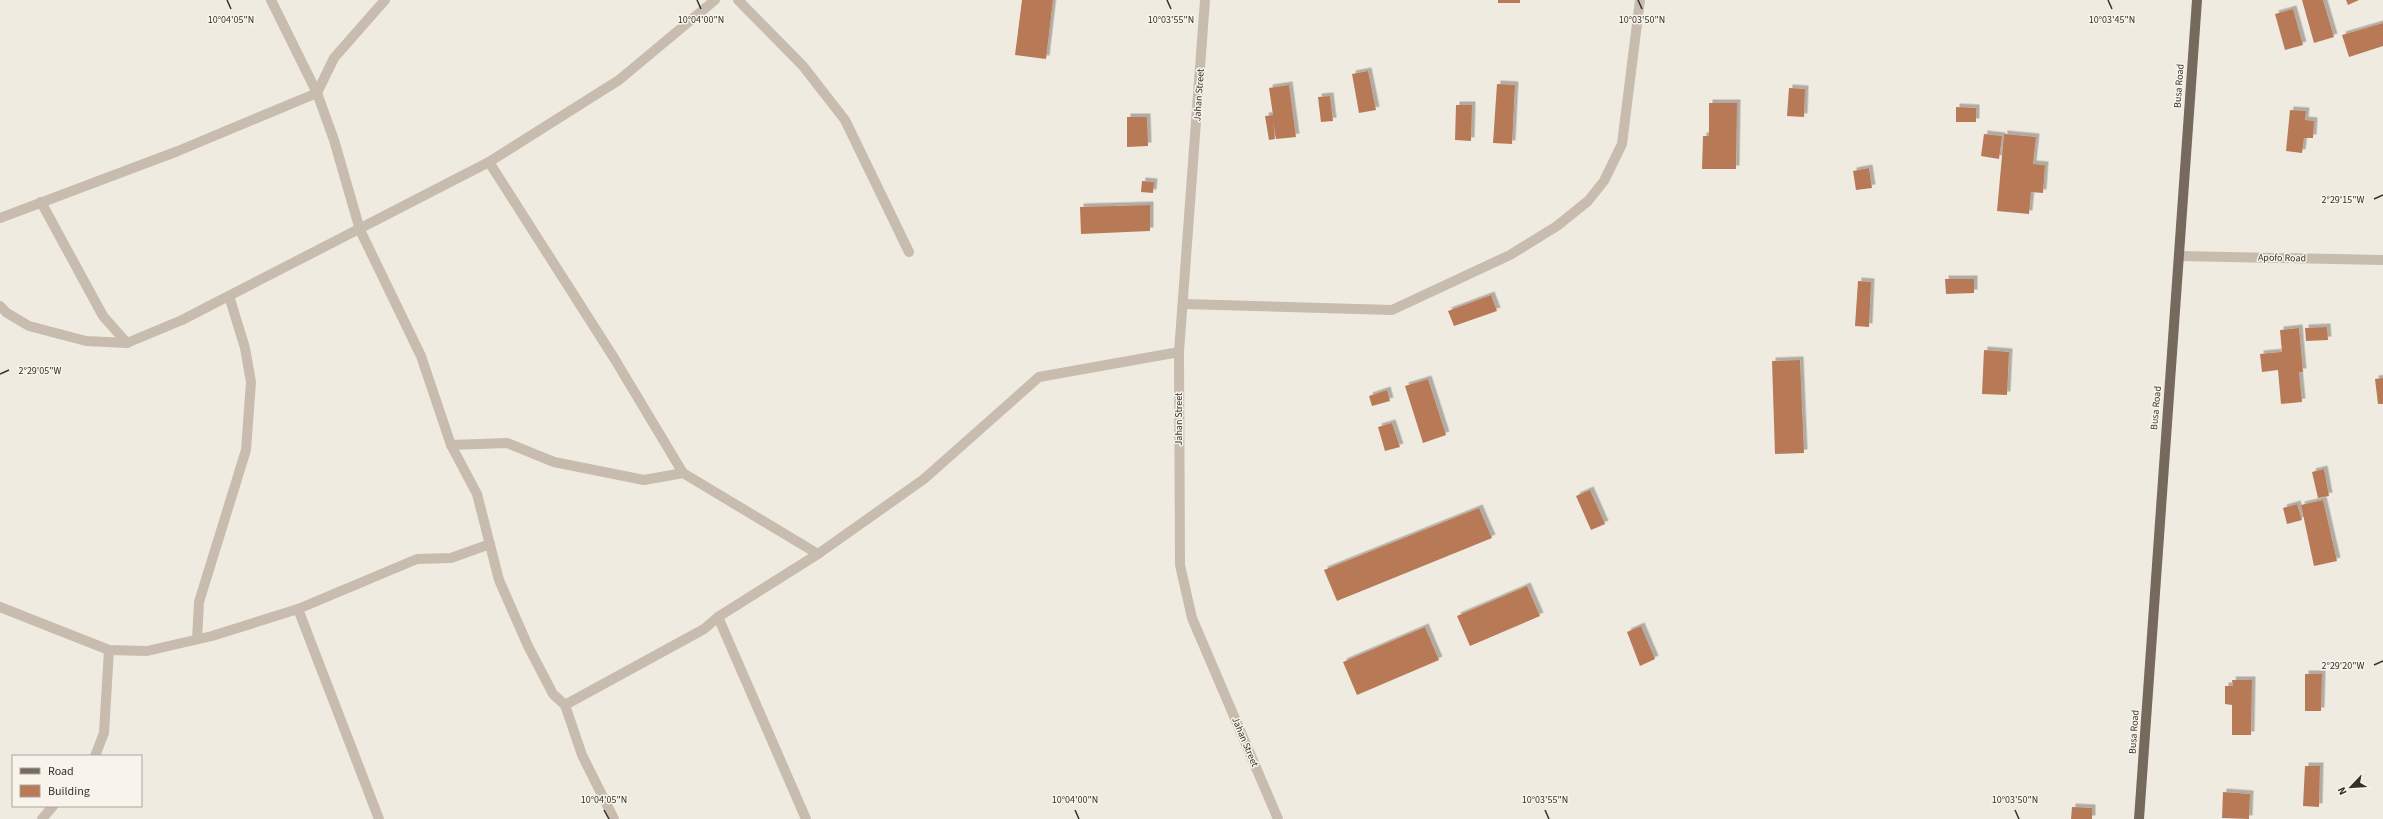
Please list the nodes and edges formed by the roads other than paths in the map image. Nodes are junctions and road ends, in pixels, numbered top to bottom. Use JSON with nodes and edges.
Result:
{"nodes":[{"id":1,"x":271,"y":0,"type":"edge"},
{"id":2,"x":385,"y":0,"type":"edge"},
{"id":3,"x":715,"y":0,"type":"edge"},
{"id":4,"x":738,"y":0,"type":"edge"},
{"id":5,"x":1205,"y":0,"type":"edge"},
{"id":6,"x":1640,"y":0,"type":"edge"},
{"id":7,"x":2197,"y":0,"type":"edge"},
{"id":8,"x":317,"y":92,"type":"junction"},
{"id":9,"x":489,"y":162,"type":"junction"},
{"id":10,"x":41,"y":202,"type":"junction"},
{"id":11,"x":0,"y":218,"type":"edge"},
{"id":12,"x":360,"y":230,"type":"junction"},
{"id":13,"x":909,"y":252,"type":"dead end"},
{"id":14,"x":2180,"y":256,"type":"junction"},
{"id":15,"x":2383,"y":260,"type":"edge"},
{"id":16,"x":229,"y":296,"type":"junction"},
{"id":17,"x":1184,"y":304,"type":"junction"},
{"id":18,"x":0,"y":306,"type":"edge"},
{"id":19,"x":127,"y":343,"type":"junction"},
{"id":20,"x":1179,"y":352,"type":"junction"},
{"id":21,"x":451,"y":445,"type":"junction"},
{"id":22,"x":683,"y":473,"type":"junction"},
{"id":23,"x":490,"y":544,"type":"junction"},
{"id":24,"x":818,"y":554,"type":"junction"},
{"id":25,"x":0,"y":607,"type":"edge"},
{"id":26,"x":298,"y":609,"type":"junction"},
{"id":27,"x":718,"y":617,"type":"junction"},
{"id":28,"x":197,"y":640,"type":"junction"},
{"id":29,"x":109,"y":650,"type":"junction"},
{"id":30,"x":565,"y":705,"type":"junction"},
{"id":31,"x":95,"y":755,"type":"edge"},
{"id":32,"x":52,"y":807,"type":"edge"},
{"id":33,"x":42,"y":819,"type":"edge"},
{"id":34,"x":379,"y":819,"type":"edge"},
{"id":35,"x":614,"y":819,"type":"edge"},
{"id":36,"x":806,"y":819,"type":"edge"},
{"id":37,"x":1278,"y":819,"type":"edge"},
{"id":38,"x":2139,"y":819,"type":"edge"}],
"edges":[{"from":1,"to":8,"type":"street"},
{"from":2,"to":8,"type":"street"},
{"from":3,"to":9,"type":"street"},
{"from":4,"to":13,"type":"street"},
{"from":5,"to":17,"type":"street","name":"Jahan Street"},
{"from":6,"to":17,"type":"street"},
{"from":7,"to":14,"type":"main road","name":"Busa Road"},
{"from":8,"to":10,"type":"street"},
{"from":8,"to":12,"type":"street"},
{"from":9,"to":12,"type":"street"},
{"from":9,"to":22,"type":"street"},
{"from":10,"to":11,"type":"street"},
{"from":10,"to":19,"type":"street"},
{"from":12,"to":16,"type":"street"},
{"from":12,"to":21,"type":"street"},
{"from":14,"to":15,"type":"street","name":"Apofo Road"},
{"from":14,"to":38,"type":"main road","name":"Busa Road"},
{"from":16,"to":19,"type":"street"},
{"from":16,"to":28,"type":"street"},
{"from":17,"to":20,"type":"street","name":"Jahan Street"},
{"from":18,"to":19,"type":"street"},
{"from":20,"to":24,"type":"street"},
{"from":20,"to":37,"type":"street","name":"Jahan Street"},
{"from":21,"to":22,"type":"street"},
{"from":21,"to":23,"type":"street"},
{"from":22,"to":24,"type":"street"},
{"from":23,"to":26,"type":"street"},
{"from":23,"to":30,"type":"street"},
{"from":24,"to":27,"type":"street"},
{"from":25,"to":29,"type":"street"},
{"from":26,"to":28,"type":"street"},
{"from":26,"to":34,"type":"street"},
{"from":27,"to":30,"type":"street"},
{"from":27,"to":36,"type":"street"},
{"from":28,"to":29,"type":"street"},
{"from":29,"to":31,"type":"street"},
{"from":30,"to":35,"type":"street"},
{"from":32,"to":33,"type":"street"}]}
